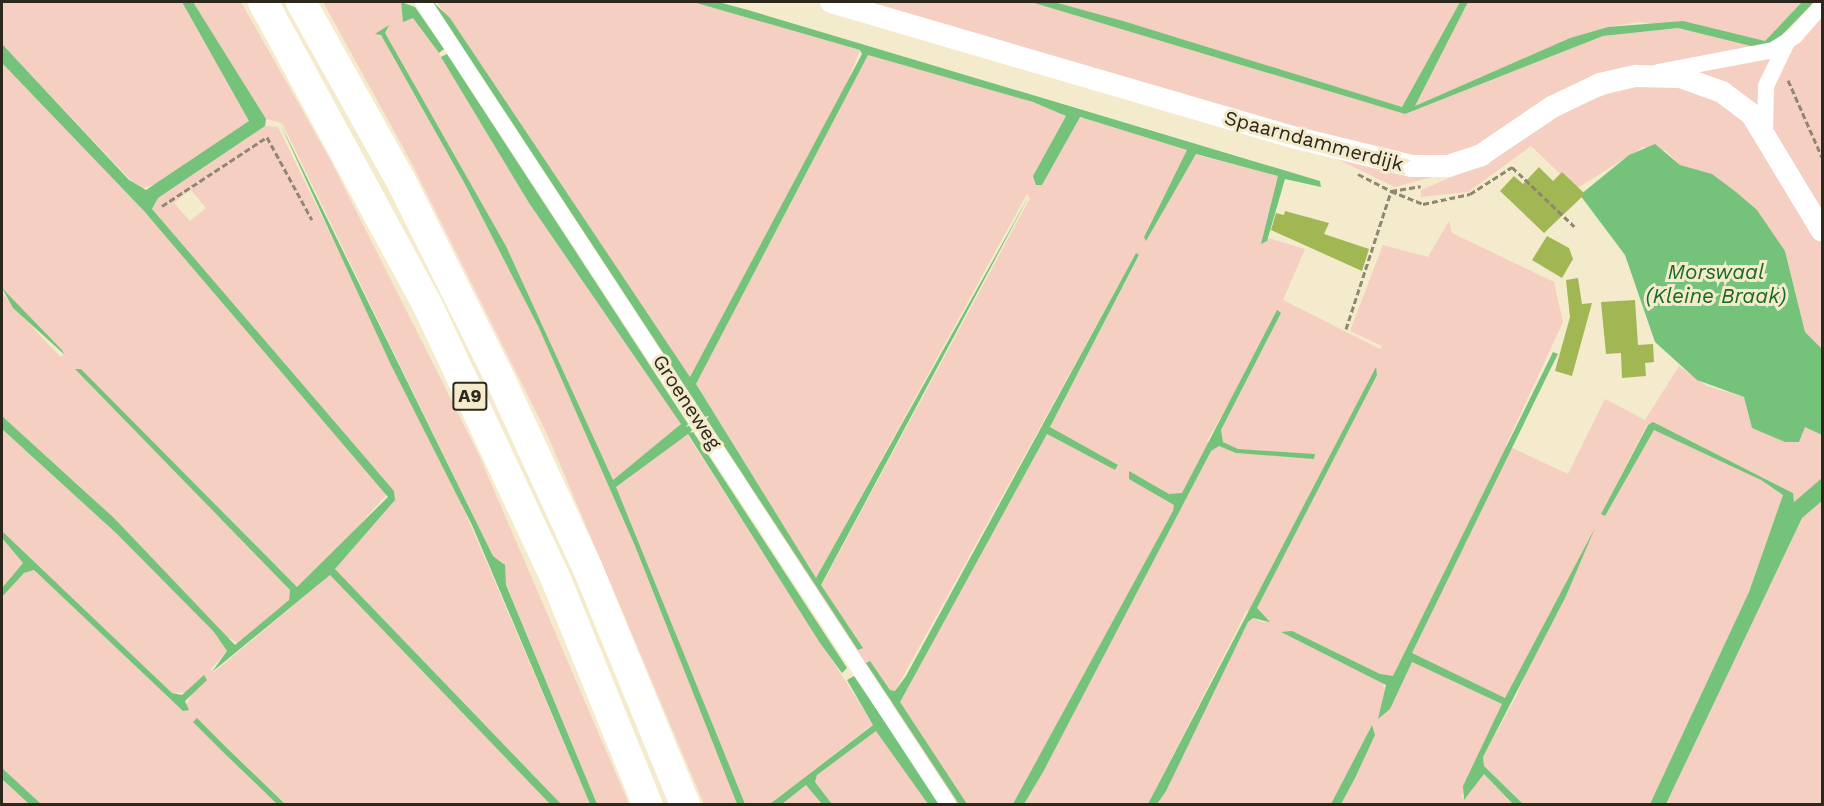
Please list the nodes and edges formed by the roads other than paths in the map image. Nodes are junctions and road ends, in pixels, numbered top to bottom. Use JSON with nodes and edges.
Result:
{"nodes":[{"id":1,"x":263,"y":2,"type":"edge"},
{"id":2,"x":301,"y":2,"type":"edge"},
{"id":3,"x":423,"y":2,"type":"edge"},
{"id":4,"x":831,"y":2,"type":"edge"},
{"id":5,"x":1822,"y":5,"type":"edge"},
{"id":6,"x":1786,"y":44,"type":"junction"},
{"id":7,"x":1647,"y":75,"type":"junction"},
{"id":8,"x":1765,"y":133,"type":"junction"},
{"id":9,"x":1822,"y":231,"type":"edge"},
{"id":10,"x":647,"y":804,"type":"edge"},
{"id":11,"x":685,"y":804,"type":"edge"},
{"id":12,"x":948,"y":804,"type":"edge"}],
"edges":[{"from":1,"to":10,"type":"highway","number":"A9"},
{"from":2,"to":11,"type":"highway","number":"A9"},
{"from":3,"to":12,"type":"street","name":"Groeneweg"},
{"from":4,"to":7,"type":"street","name":"Spaarndammerdijk"},
{"from":5,"to":6,"type":"street"},
{"from":6,"to":7,"type":"street"},
{"from":6,"to":8,"type":"street"},
{"from":7,"to":8,"type":"street","name":"Spaarndammerdijk"},
{"from":8,"to":9,"type":"street","name":"Spaarndammerdijk"}]}
